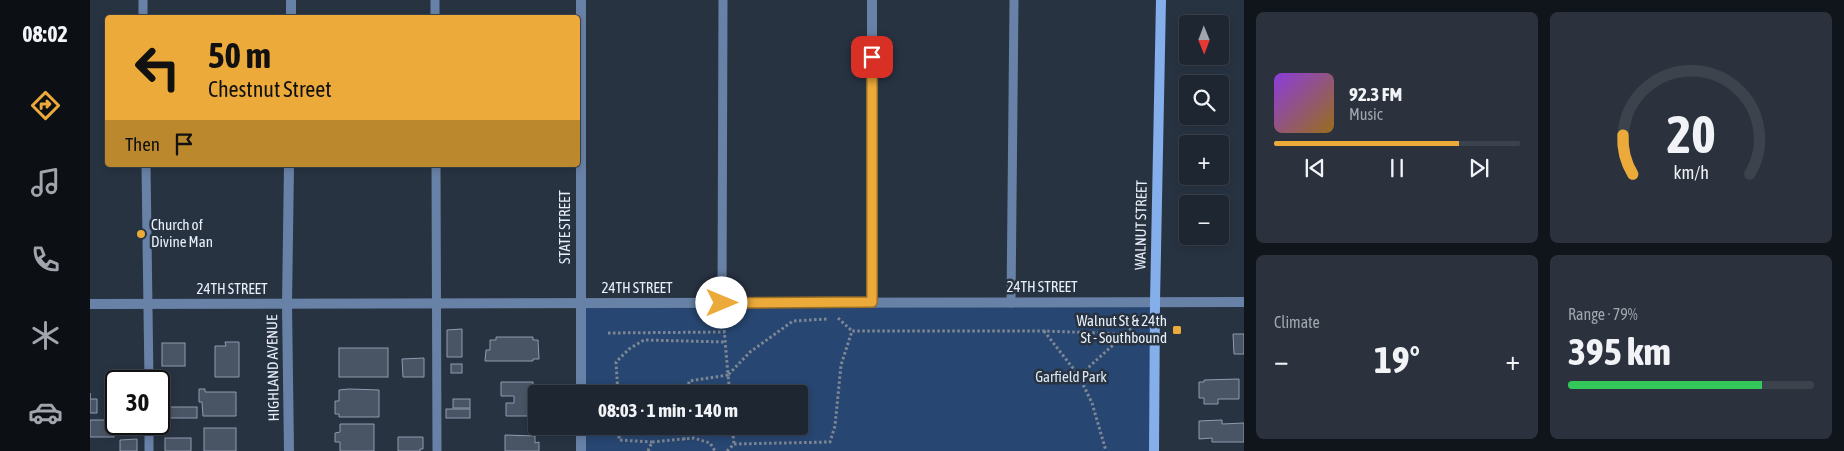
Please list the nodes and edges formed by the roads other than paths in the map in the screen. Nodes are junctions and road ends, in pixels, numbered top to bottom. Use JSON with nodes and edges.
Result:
{"nodes":[{"id":1,"x":143,"y":0,"type":"edge"},
{"id":2,"x":292,"y":0,"type":"edge"},
{"id":3,"x":435,"y":0,"type":"edge"},
{"id":4,"x":581,"y":0,"type":"edge"},
{"id":5,"x":723,"y":0,"type":"edge"},
{"id":6,"x":872,"y":0,"type":"edge"},
{"id":7,"x":1014,"y":0,"type":"edge"},
{"id":8,"x":1161,"y":0,"type":"edge"},
{"id":9,"x":143,"y":15,"type":"edge"},
{"id":10,"x":291,"y":15,"type":"edge"},
{"id":11,"x":435,"y":15,"type":"edge"},
{"id":12,"x":146,"y":167,"type":"edge"},
{"id":13,"x":289,"y":167,"type":"edge"},
{"id":14,"x":436,"y":167,"type":"edge"},
{"id":15,"x":872,"y":302,"type":"junction"},
{"id":16,"x":1155,"y":302,"type":"junction"},
{"id":17,"x":1244,"y":302,"type":"edge"},
{"id":18,"x":437,"y":303,"type":"junction"},
{"id":19,"x":580,"y":303,"type":"junction"},
{"id":20,"x":722,"y":303,"type":"junction"},
{"id":21,"x":1011,"y":303,"type":"junction"},
{"id":22,"x":90,"y":304,"type":"edge"},
{"id":23,"x":148,"y":304,"type":"junction"},
{"id":24,"x":287,"y":304,"type":"junction"},
{"id":25,"x":149,"y":370,"type":"edge"},
{"id":26,"x":581,"y":385,"type":"edge"},
{"id":27,"x":149,"y":435,"type":"edge"},
{"id":28,"x":581,"y":435,"type":"edge"},
{"id":29,"x":149,"y":451,"type":"edge"},
{"id":30,"x":289,"y":451,"type":"edge"},
{"id":31,"x":437,"y":451,"type":"edge"},
{"id":32,"x":581,"y":451,"type":"edge"},
{"id":33,"x":1154,"y":451,"type":"edge"}],
"edges":[{"from":1,"to":9,"type":"lane"},
{"from":2,"to":10,"type":"street"},
{"from":3,"to":11,"type":"lane"},
{"from":4,"to":19,"type":"street","name":"STATE STREET"},
{"from":5,"to":20,"type":"lane"},
{"from":6,"to":15,"type":"street"},
{"from":7,"to":21,"type":"lane"},
{"from":8,"to":16,"type":"main road","name":"WALNUT STREET"},
{"from":12,"to":23,"type":"lane"},
{"from":13,"to":24,"type":"street","name":"HIGHLAND AVENUE"},
{"from":14,"to":18,"type":"lane"},
{"from":15,"to":20,"type":"street","name":"24TH STREET"},
{"from":15,"to":21,"type":"street","name":"24TH STREET"},
{"from":16,"to":17,"type":"street","name":"24TH STREET"},
{"from":16,"to":21,"type":"street","name":"24TH STREET"},
{"from":16,"to":33,"type":"main road","name":"WALNUT STREET"},
{"from":18,"to":19,"type":"street","name":"24TH STREET"},
{"from":18,"to":24,"type":"street","name":"24TH STREET"},
{"from":18,"to":31,"type":"lane"},
{"from":19,"to":20,"type":"street","name":"24TH STREET"},
{"from":19,"to":26,"type":"street","name":"STATE STREET"},
{"from":22,"to":23,"type":"street","name":"24TH STREET"},
{"from":23,"to":24,"type":"street","name":"24TH STREET"},
{"from":23,"to":25,"type":"lane"},
{"from":24,"to":30,"type":"street","name":"HIGHLAND AVENUE"},
{"from":27,"to":29,"type":"lane"},
{"from":28,"to":32,"type":"street"}]}
